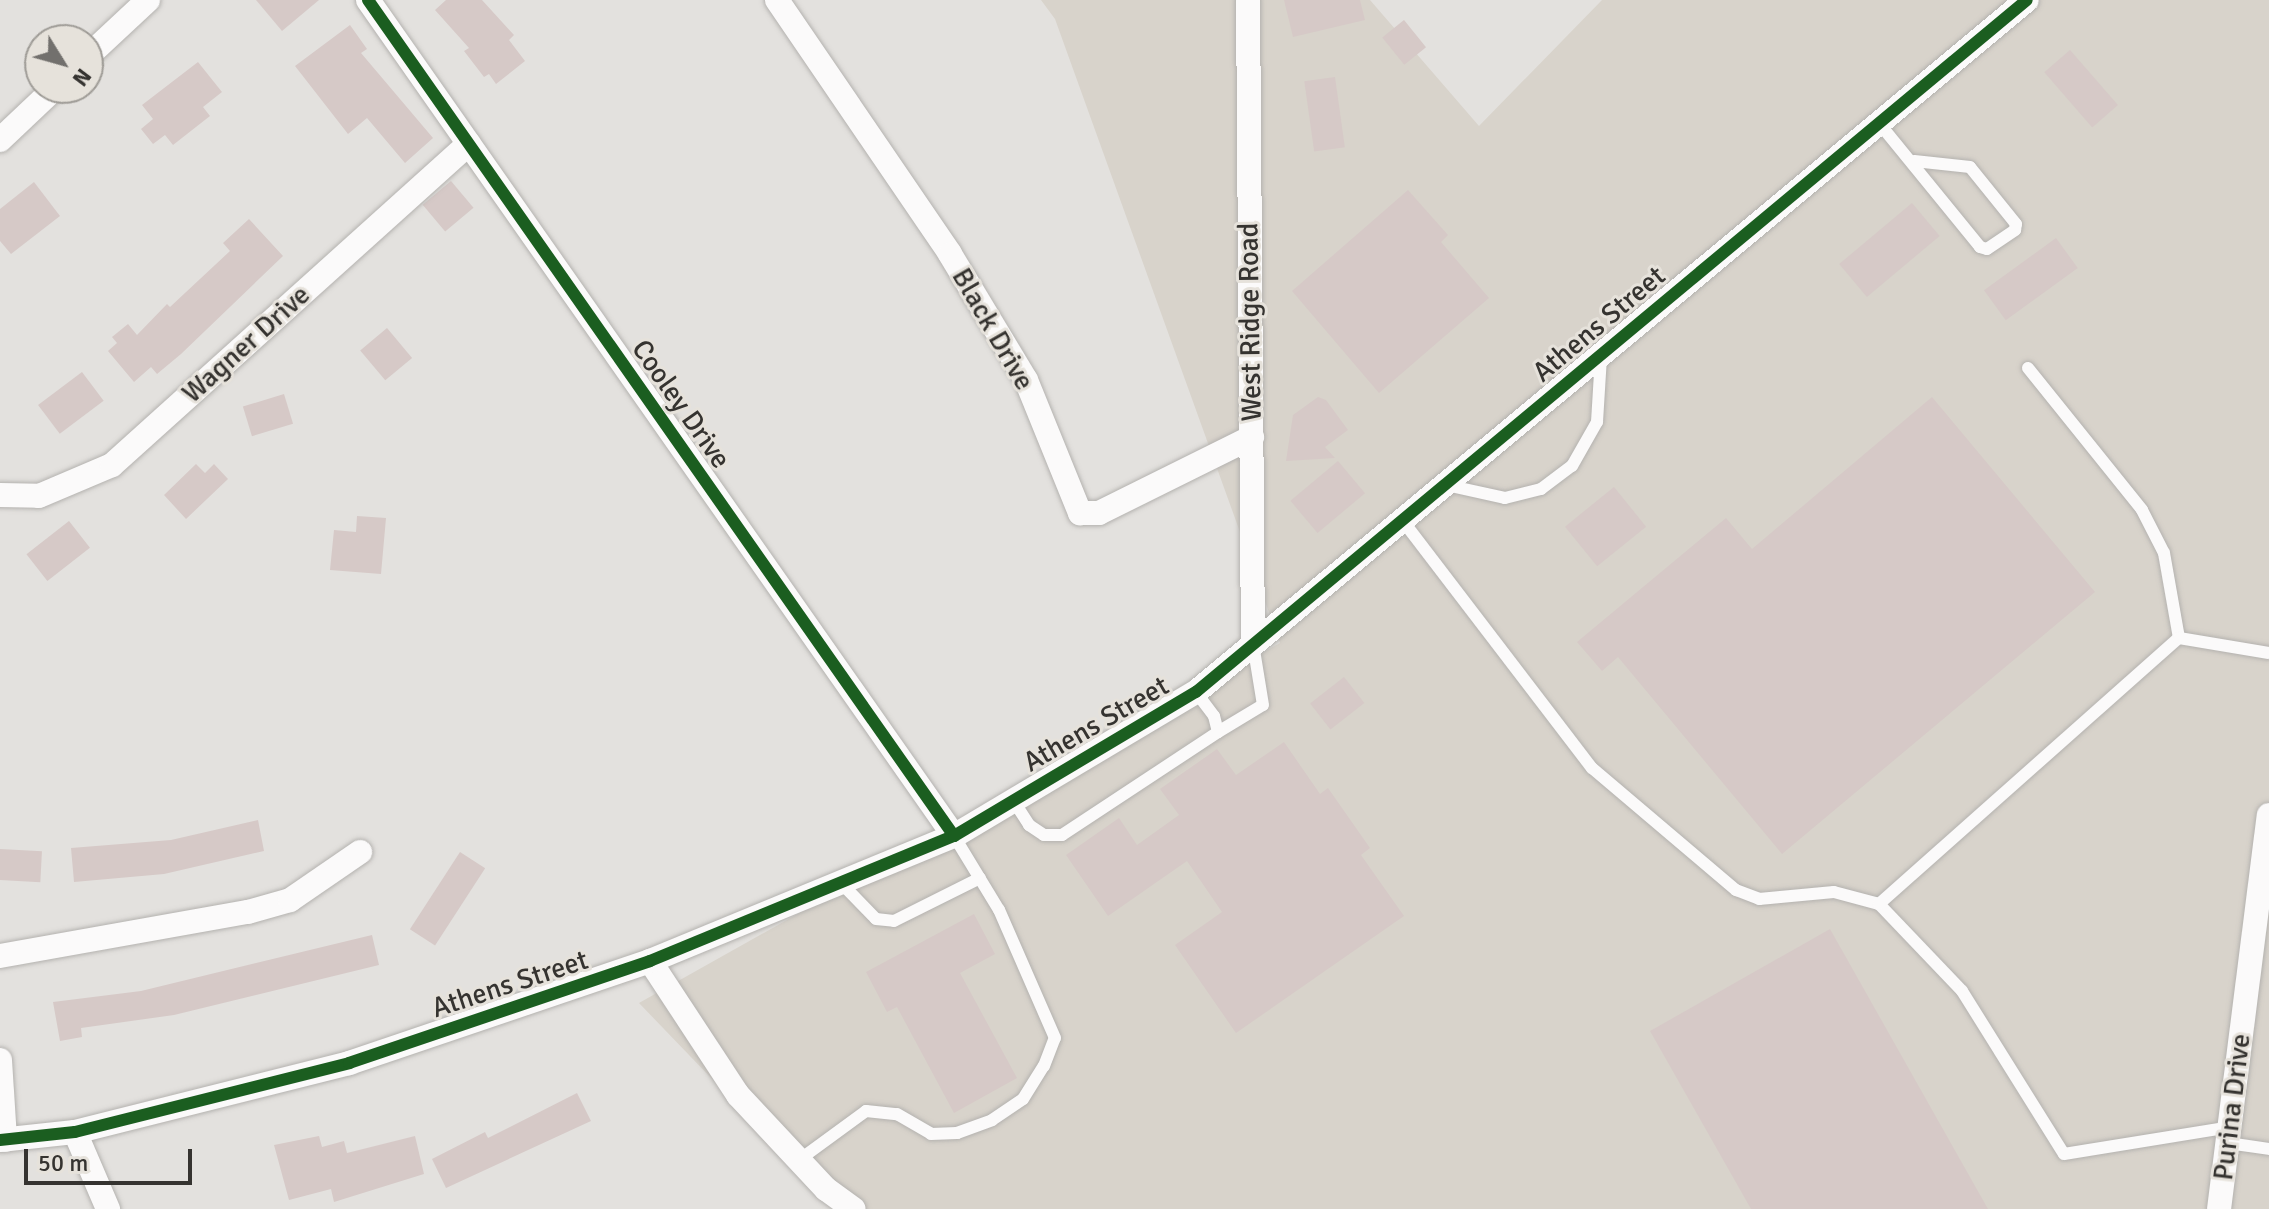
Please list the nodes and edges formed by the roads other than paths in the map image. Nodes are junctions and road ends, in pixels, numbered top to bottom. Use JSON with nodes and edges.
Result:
{"nodes":[{"id":1,"x":148,"y":0,"type":"edge"},
{"id":2,"x":368,"y":0,"type":"edge"},
{"id":3,"x":777,"y":0,"type":"edge"},
{"id":4,"x":1248,"y":0,"type":"edge"},
{"id":5,"x":2027,"y":0,"type":"edge"},
{"id":6,"x":104,"y":41,"type":"edge"},
{"id":7,"x":38,"y":104,"type":"edge"},
{"id":8,"x":1879,"y":123,"type":"junction"},
{"id":9,"x":0,"y":140,"type":"edge"},
{"id":10,"x":469,"y":144,"type":"junction"},
{"id":11,"x":1914,"y":161,"type":"junction"},
{"id":12,"x":1601,"y":354,"type":"junction"},
{"id":13,"x":2028,"y":368,"type":"dead end"},
{"id":14,"x":1252,"y":437,"type":"junction"},
{"id":15,"x":1445,"y":485,"type":"junction"},
{"id":16,"x":0,"y":495,"type":"edge"},
{"id":17,"x":1403,"y":521,"type":"junction"},
{"id":18,"x":2179,"y":638,"type":"junction"},
{"id":19,"x":1253,"y":644,"type":"junction"},
{"id":20,"x":2269,"y":653,"type":"edge"},
{"id":21,"x":1196,"y":692,"type":"junction"},
{"id":22,"x":1218,"y":732,"type":"junction"},
{"id":23,"x":1013,"y":800,"type":"junction"},
{"id":24,"x":2269,"y":815,"type":"edge"},
{"id":25,"x":954,"y":836,"type":"junction"},
{"id":26,"x":360,"y":852,"type":"dead end"},
{"id":27,"x":980,"y":878,"type":"junction"},
{"id":28,"x":841,"y":883,"type":"junction"},
{"id":29,"x":1879,"y":904,"type":"junction"},
{"id":30,"x":0,"y":956,"type":"edge"},
{"id":31,"x":650,"y":961,"type":"junction"},
{"id":32,"x":0,"y":1060,"type":"edge"},
{"id":33,"x":75,"y":1132,"type":"junction"},
{"id":34,"x":2229,"y":1135,"type":"junction"},
{"id":35,"x":3,"y":1140,"type":"edge"},
{"id":36,"x":2269,"y":1149,"type":"edge"},
{"id":37,"x":799,"y":1160,"type":"junction"},
{"id":38,"x":108,"y":1209,"type":"edge"},
{"id":39,"x":854,"y":1209,"type":"edge"},
{"id":40,"x":2219,"y":1209,"type":"edge"}],
"edges":[{"from":1,"to":6,"type":"street"},
{"from":2,"to":10,"type":"street","name":"Cooley Drive"},
{"from":3,"to":14,"type":"street","name":"Black Drive"},
{"from":4,"to":14,"type":"street","name":"West Ridge Road"},
{"from":5,"to":8,"type":"street","name":"Athens Street"},
{"from":7,"to":9,"type":"street"},
{"from":8,"to":11,"type":"lane"},
{"from":8,"to":12,"type":"street","name":"Athens Street"},
{"from":10,"to":16,"type":"street","name":"Wagner Drive"},
{"from":10,"to":25,"type":"street","name":"Cooley Drive"},
{"from":11,"to":11,"type":"lane"},
{"from":12,"to":15,"type":"street","name":"Athens Street"},
{"from":12,"to":15,"type":"lane"},
{"from":13,"to":18,"type":"lane"},
{"from":14,"to":19,"type":"street","name":"West Ridge Road"},
{"from":15,"to":17,"type":"street","name":"Athens Street"},
{"from":17,"to":19,"type":"street","name":"Athens Street"},
{"from":17,"to":29,"type":"lane"},
{"from":18,"to":20,"type":"lane"},
{"from":18,"to":29,"type":"lane"},
{"from":19,"to":21,"type":"street","name":"Athens Street"},
{"from":19,"to":22,"type":"lane"},
{"from":21,"to":22,"type":"lane"},
{"from":21,"to":23,"type":"street","name":"Athens Street"},
{"from":22,"to":23,"type":"lane"},
{"from":23,"to":25,"type":"street","name":"Athens Street"},
{"from":24,"to":34,"type":"street","name":"Purina Drive"},
{"from":25,"to":27,"type":"lane"},
{"from":25,"to":28,"type":"street","name":"Athens Street"},
{"from":26,"to":30,"type":"street"},
{"from":27,"to":28,"type":"lane"},
{"from":27,"to":37,"type":"lane"},
{"from":28,"to":31,"type":"street","name":"Athens Street"},
{"from":29,"to":34,"type":"lane"},
{"from":31,"to":33,"type":"street","name":"Athens Street"},
{"from":31,"to":37,"type":"street"},
{"from":32,"to":35,"type":"street"},
{"from":33,"to":35,"type":"street","name":"Athens Street"},
{"from":33,"to":38,"type":"street"},
{"from":34,"to":36,"type":"lane"},
{"from":34,"to":40,"type":"street","name":"Purina Drive"},
{"from":37,"to":39,"type":"street"}]}
